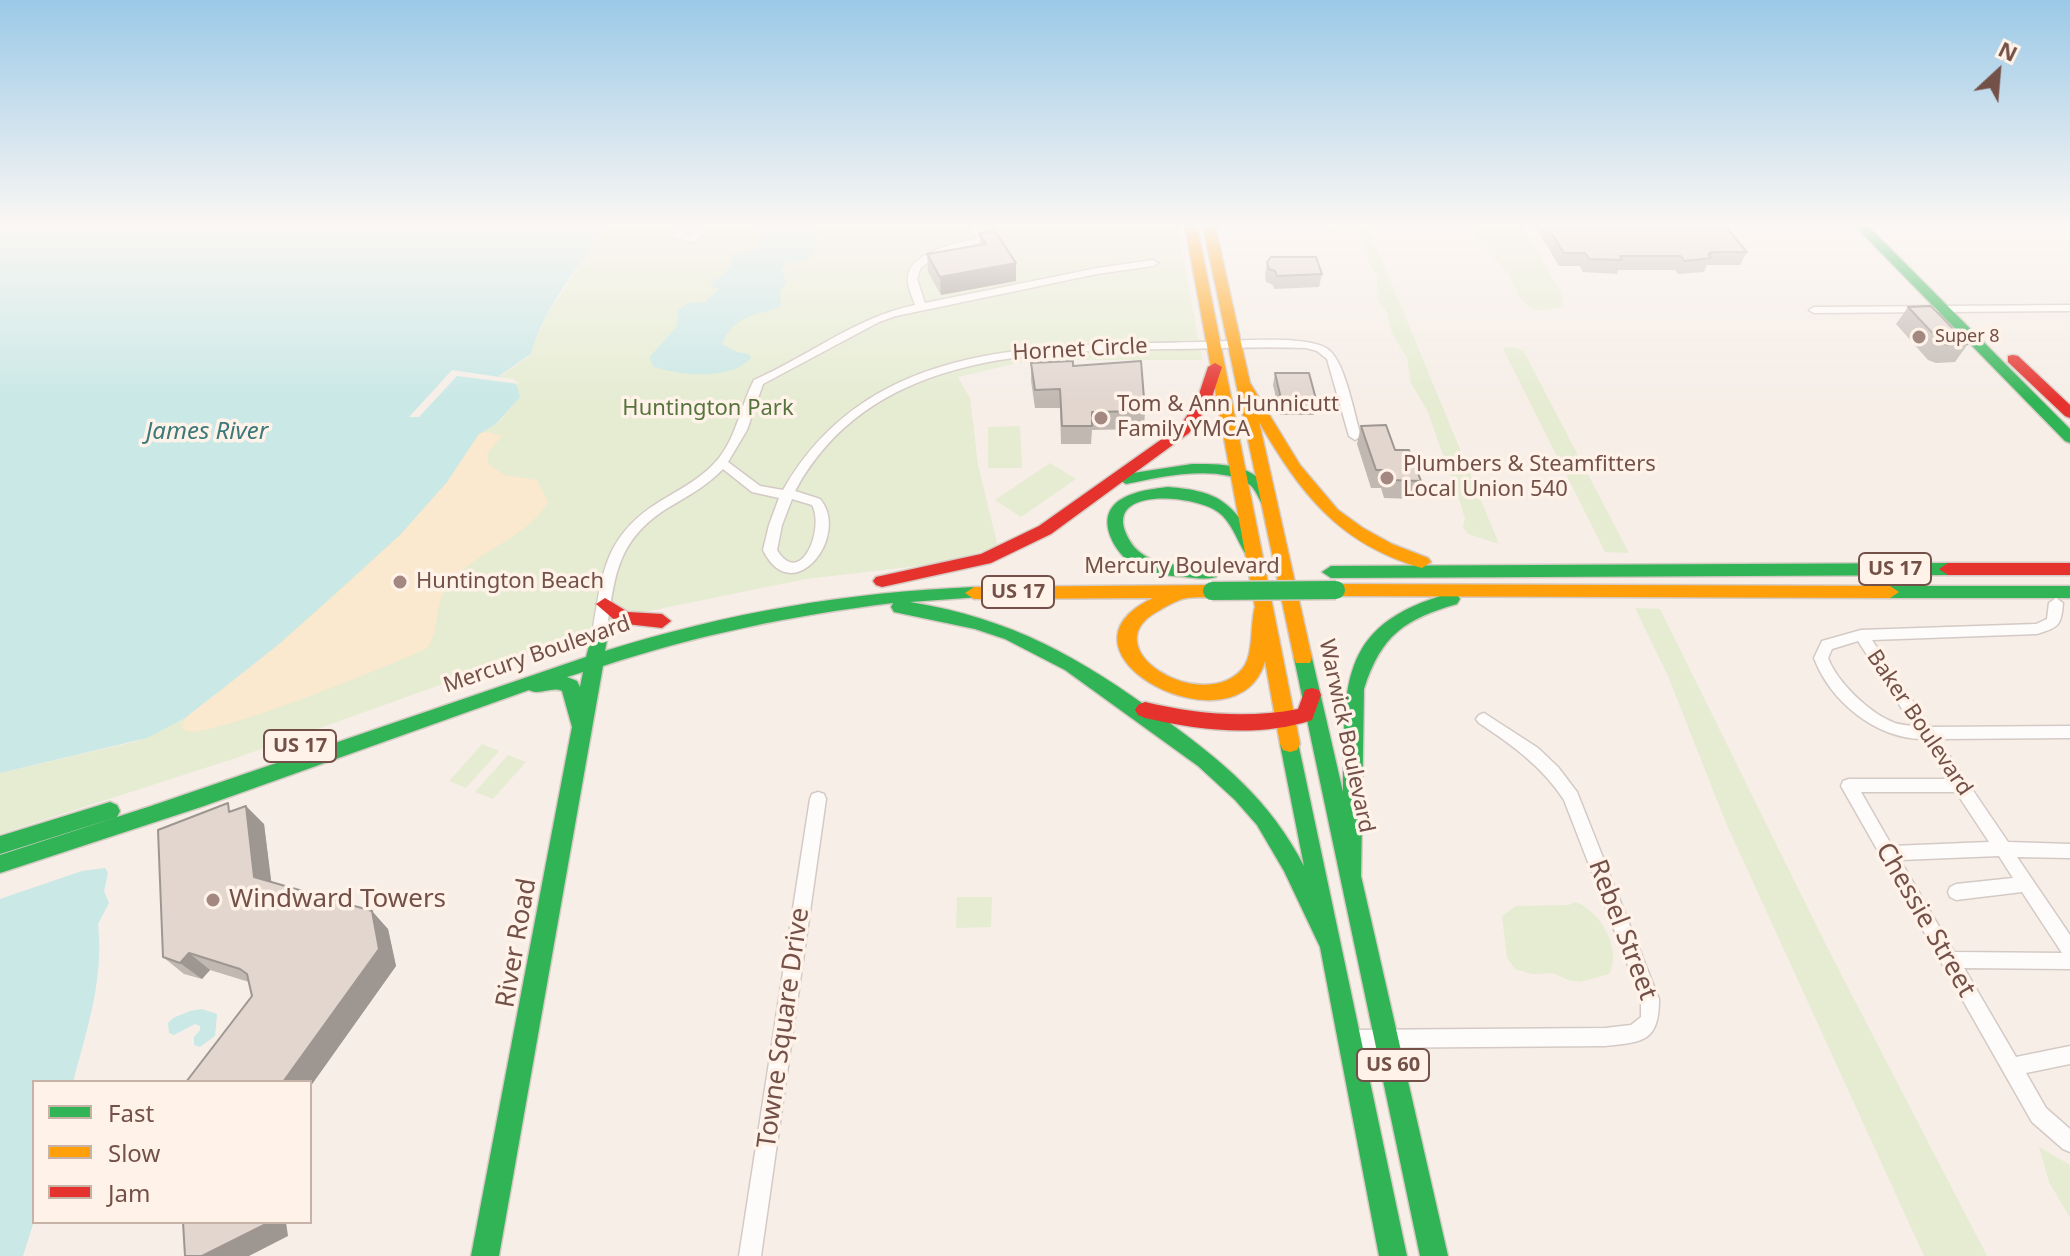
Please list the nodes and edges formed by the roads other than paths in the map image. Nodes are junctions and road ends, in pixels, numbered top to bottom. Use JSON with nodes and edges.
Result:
{"nodes":[{"id":1,"x":914,"y":285,"type":"edge"},
{"id":2,"x":1030,"y":285,"type":"edge"},
{"id":3,"x":1210,"y":285,"type":"edge"},
{"id":4,"x":1214,"y":285,"type":"edge"},
{"id":5,"x":1919,"y":285,"type":"edge"},
{"id":6,"x":1937,"y":285,"type":"edge"},
{"id":7,"x":1811,"y":306,"type":"dead end"},
{"id":8,"x":921,"y":307,"type":"junction"},
{"id":9,"x":1941,"y":307,"type":"junction"},
{"id":10,"x":1961,"y":308,"type":"junction"},
{"id":11,"x":2070,"y":308,"type":"edge"},
{"id":12,"x":1213,"y":345,"type":"junction"},
{"id":13,"x":1234,"y":345,"type":"junction"},
{"id":14,"x":1215,"y":367,"type":"junction"},
{"id":15,"x":1242,"y":381,"type":"junction"},
{"id":16,"x":2070,"y":413,"type":"edge"},
{"id":17,"x":1355,"y":436,"type":"dead end"},
{"id":18,"x":2070,"y":438,"type":"edge"},
{"id":19,"x":721,"y":464,"type":"junction"},
{"id":20,"x":1236,"y":474,"type":"junction"},
{"id":21,"x":1111,"y":484,"type":"junction"},
{"id":22,"x":786,"y":496,"type":"junction"},
{"id":23,"x":1269,"y":502,"type":"junction"},
{"id":24,"x":1251,"y":549,"type":"junction"},
{"id":25,"x":1471,"y":568,"type":"junction"},
{"id":26,"x":2070,"y":569,"type":"edge"},
{"id":27,"x":882,"y":581,"type":"junction"},
{"id":28,"x":1333,"y":581,"type":"junction"},
{"id":29,"x":1211,"y":582,"type":"junction"},
{"id":30,"x":1193,"y":591,"type":"junction"},
{"id":31,"x":1481,"y":592,"type":"junction"},
{"id":32,"x":2065,"y":600,"type":"edge"},
{"id":33,"x":605,"y":604,"type":"junction"},
{"id":34,"x":824,"y":604,"type":"junction"},
{"id":35,"x":1263,"y":609,"type":"junction"},
{"id":36,"x":701,"y":612,"type":"dead end"},
{"id":37,"x":1861,"y":635,"type":"junction"},
{"id":38,"x":576,"y":647,"type":"dead end"},
{"id":39,"x":597,"y":649,"type":"junction"},
{"id":40,"x":552,"y":655,"type":"dead end"},
{"id":41,"x":1312,"y":695,"type":"junction"},
{"id":42,"x":482,"y":699,"type":"junction"},
{"id":43,"x":1134,"y":707,"type":"junction"},
{"id":44,"x":1285,"y":719,"type":"junction"},
{"id":45,"x":1484,"y":719,"type":"dead end"},
{"id":46,"x":583,"y":730,"type":"junction"},
{"id":47,"x":2070,"y":732,"type":"edge"},
{"id":48,"x":1926,"y":733,"type":"junction"},
{"id":49,"x":1961,"y":785,"type":"junction"},
{"id":50,"x":818,"y":799,"type":"dead end"},
{"id":51,"x":0,"y":845,"type":"edge"},
{"id":52,"x":2003,"y":849,"type":"junction"},
{"id":53,"x":2070,"y":851,"type":"edge"},
{"id":54,"x":1886,"y":853,"type":"junction"},
{"id":55,"x":0,"y":864,"type":"edge"},
{"id":56,"x":1351,"y":875,"type":"junction"},
{"id":57,"x":2028,"y":884,"type":"junction"},
{"id":58,"x":1956,"y":892,"type":"dead end"},
{"id":59,"x":2062,"y":926,"type":"edge"},
{"id":60,"x":1329,"y":943,"type":"junction"},
{"id":61,"x":2070,"y":950,"type":"edge"},
{"id":62,"x":1949,"y":960,"type":"junction"},
{"id":63,"x":2070,"y":961,"type":"edge"},
{"id":64,"x":1387,"y":1037,"type":"junction"},
{"id":65,"x":1349,"y":1039,"type":"junction"},
{"id":66,"x":2070,"y":1055,"type":"edge"},
{"id":67,"x":2011,"y":1067,"type":"junction"},
{"id":68,"x":2070,"y":1142,"type":"edge"},
{"id":69,"x":485,"y":1256,"type":"edge"},
{"id":70,"x":750,"y":1256,"type":"edge"},
{"id":71,"x":1393,"y":1256,"type":"edge"},
{"id":72,"x":1434,"y":1256,"type":"edge"}],
"edges":[{"from":1,"to":8,"type":"street"},
{"from":2,"to":8,"type":"street"},
{"from":3,"to":12,"type":"main road","name":"Warwick Boulevard","number":"US 60"},
{"from":4,"to":13,"type":"main road","name":"Warwick Boulevard","number":"US 60"},
{"from":5,"to":9,"type":"main road"},
{"from":6,"to":10,"type":"main road"},
{"from":7,"to":9,"type":"street"},
{"from":8,"to":19,"type":"street"},
{"from":9,"to":10,"type":"street"},
{"from":9,"to":18,"type":"main road"},
{"from":10,"to":11,"type":"street"},
{"from":10,"to":16,"type":"main road"},
{"from":12,"to":13,"type":"street","name":"Hornet Circle"},
{"from":12,"to":14,"type":"main road","name":"Warwick Boulevard","number":"US 60"},
{"from":12,"to":22,"type":"street","name":"Hornet Circle"},
{"from":13,"to":15,"type":"main road","name":"Warwick Boulevard","number":"US 60"},
{"from":13,"to":17,"type":"street","name":"Hornet Circle"},
{"from":14,"to":20,"type":"main road","name":"Warwick Boulevard","number":"US 60"},
{"from":14,"to":21,"type":"main road"},
{"from":15,"to":23,"type":"main road","name":"Warwick Boulevard","number":"US 60"},
{"from":15,"to":25,"type":"main road"},
{"from":19,"to":22,"type":"street"},
{"from":19,"to":33,"type":"street"},
{"from":20,"to":21,"type":"main road"},
{"from":20,"to":23,"type":"main road"},
{"from":20,"to":24,"type":"main road","name":"Warwick Boulevard","number":"US 60"},
{"from":21,"to":27,"type":"main road"},
{"from":22,"to":22,"type":"street"},
{"from":23,"to":41,"type":"main road","name":"Warwick Boulevard","number":"US 60"},
{"from":24,"to":29,"type":"main road"},
{"from":24,"to":35,"type":"main road","name":"Warwick Boulevard","number":"US 60"},
{"from":25,"to":26,"type":"main road","number":"US 17"},
{"from":25,"to":28,"type":"main road","name":"Mercury Boulevard","number":"US 17"},
{"from":27,"to":29,"type":"main road","name":"Mercury Boulevard","number":"US 17"},
{"from":27,"to":36,"type":"main road","name":"Mercury Boulevard","number":"US 17"},
{"from":28,"to":29,"type":"main road","name":"Mercury Boulevard","number":"US 17","bridge":true},
{"from":28,"to":31,"type":"main road","name":"Mercury Boulevard","number":"US 17"},
{"from":29,"to":30,"type":"main road","name":"Mercury Boulevard","number":"US 17"},
{"from":30,"to":34,"type":"main road","name":"Mercury Boulevard","number":"US 17"},
{"from":30,"to":35,"type":"main road"},
{"from":31,"to":32,"type":"main road","number":"US 17"},
{"from":31,"to":56,"type":"main road"},
{"from":32,"to":37,"type":"street","name":"Baker Boulevard"},
{"from":33,"to":39,"type":"street"},
{"from":33,"to":39,"type":"main road","name":"Mercury Boulevard","number":"US 17"},
{"from":34,"to":39,"type":"main road","name":"Mercury Boulevard","number":"US 17"},
{"from":34,"to":43,"type":"main road"},
{"from":35,"to":44,"type":"main road","name":"Warwick Boulevard","number":"US 60"},
{"from":37,"to":48,"type":"street","name":"Baker Boulevard"},
{"from":37,"to":48,"type":"street"},
{"from":38,"to":39,"type":"main road","name":"Mercury Boulevard","number":"US 17"},
{"from":39,"to":42,"type":"main road","name":"Mercury Boulevard","number":"US 17"},
{"from":39,"to":46,"type":"main road","name":"River Road"},
{"from":40,"to":51,"type":"main road","name":"Mercury Boulevard","number":"US 17"},
{"from":41,"to":44,"type":"main road"},
{"from":41,"to":56,"type":"main road","name":"Warwick Boulevard","number":"US 60"},
{"from":42,"to":46,"type":"main road"},
{"from":42,"to":55,"type":"main road","name":"Mercury Boulevard","number":"US 17"},
{"from":43,"to":44,"type":"main road"},
{"from":43,"to":60,"type":"main road"},
{"from":44,"to":60,"type":"main road","name":"Warwick Boulevard","number":"US 60"},
{"from":45,"to":64,"type":"street","name":"Rebel Street"},
{"from":46,"to":69,"type":"main road","name":"River Road"},
{"from":47,"to":48,"type":"street"},
{"from":48,"to":49,"type":"street","name":"Baker Boulevard"},
{"from":49,"to":52,"type":"street","name":"Baker Boulevard"},
{"from":49,"to":54,"type":"street","name":"Chessie Street"},
{"from":50,"to":70,"type":"street","name":"Towne Square Drive"},
{"from":52,"to":53,"type":"street"},
{"from":52,"to":54,"type":"street"},
{"from":52,"to":57,"type":"street","name":"Baker Boulevard"},
{"from":54,"to":62,"type":"street","name":"Chessie Street"},
{"from":56,"to":64,"type":"main road","name":"Warwick Boulevard","number":"US 60"},
{"from":57,"to":58,"type":"street"},
{"from":57,"to":59,"type":"street","name":"Baker Boulevard"},
{"from":59,"to":61,"type":"street","name":"Baker Boulevard"},
{"from":60,"to":65,"type":"main road","name":"Warwick Boulevard","number":"US 60"},
{"from":62,"to":63,"type":"street"},
{"from":62,"to":67,"type":"street","name":"Chessie Street"},
{"from":64,"to":65,"type":"street","name":"Rebel Street"},
{"from":64,"to":72,"type":"main road","name":"Warwick Boulevard","number":"US 60"},
{"from":65,"to":71,"type":"main road","name":"Warwick Boulevard","number":"US 60"},
{"from":66,"to":67,"type":"street"},
{"from":67,"to":68,"type":"street","name":"Chessie Street"}]}
